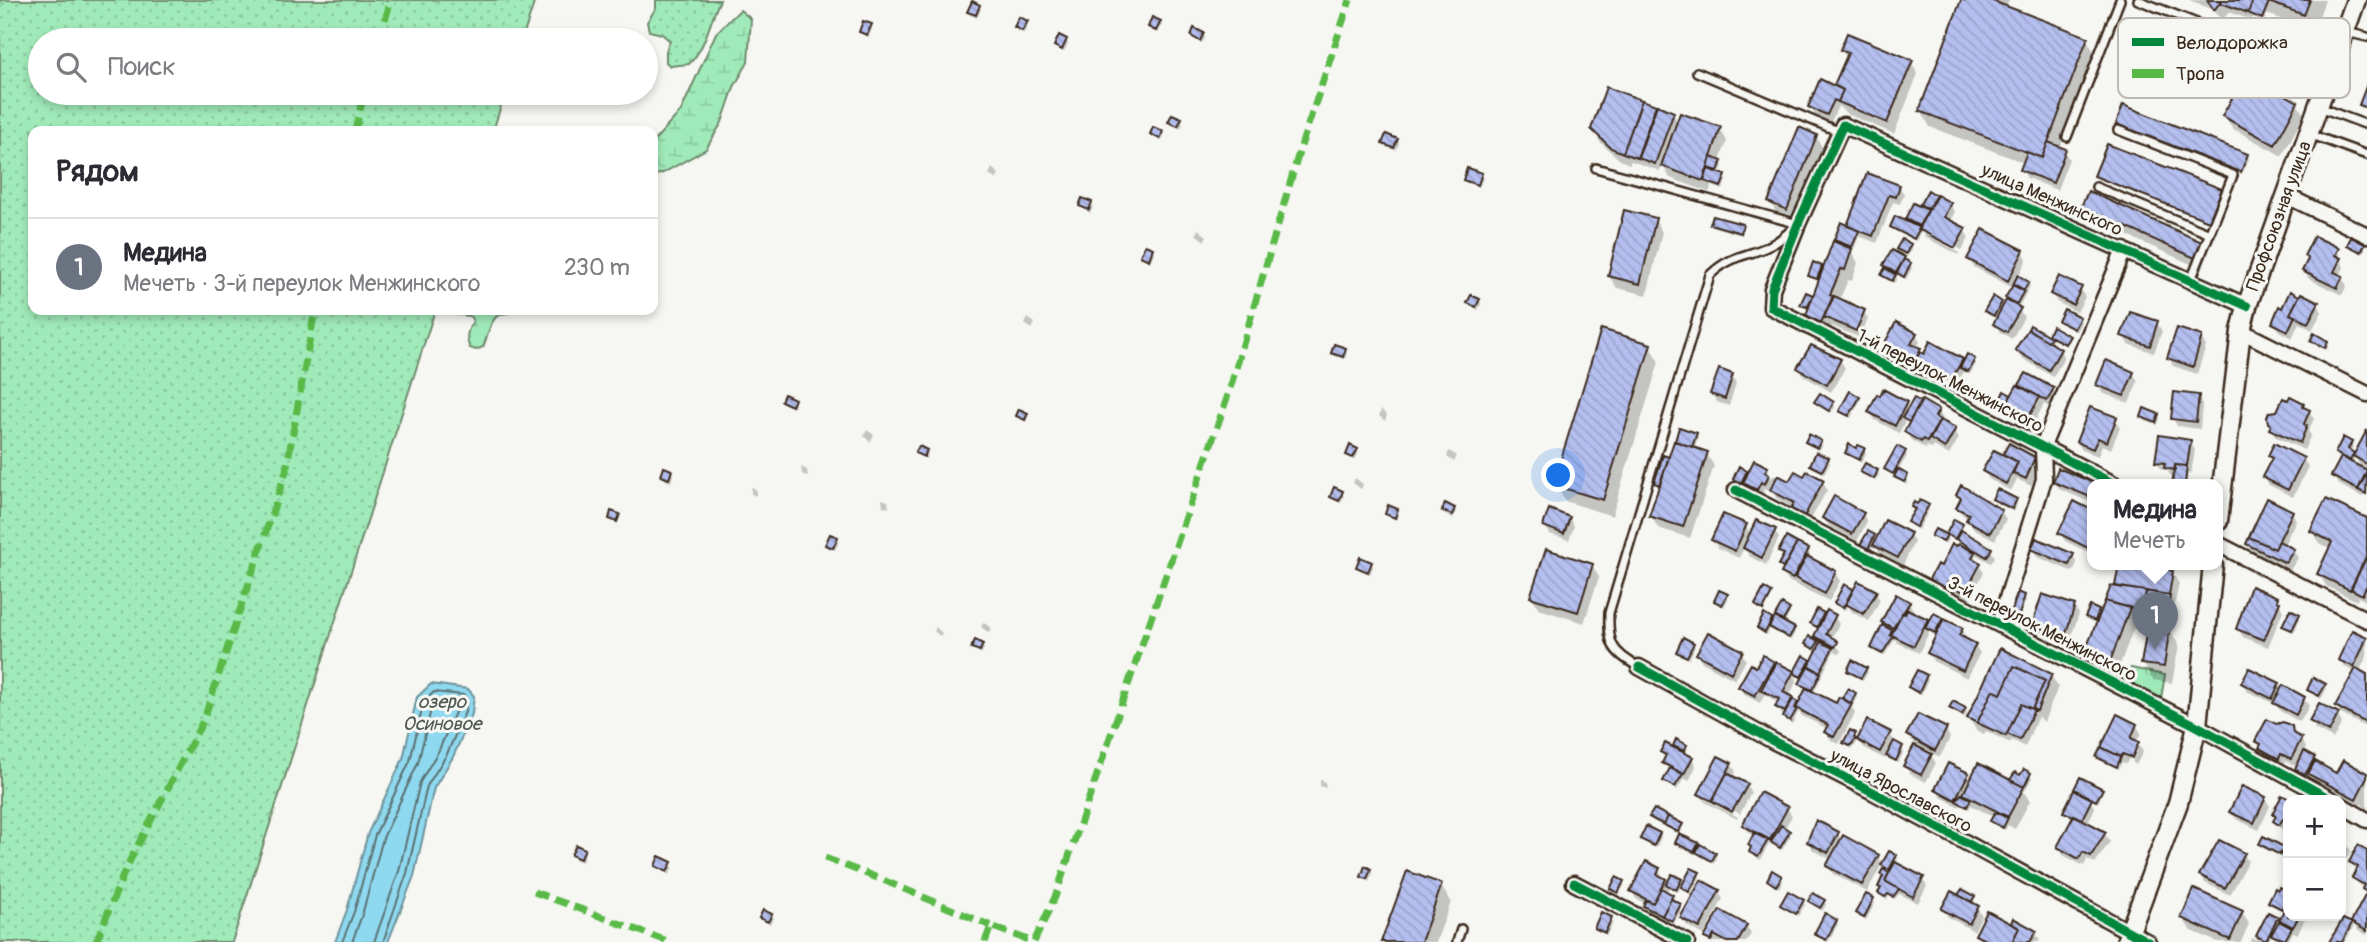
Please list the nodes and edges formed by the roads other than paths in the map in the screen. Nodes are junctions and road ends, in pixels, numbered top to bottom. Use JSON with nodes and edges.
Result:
{"nodes":[{"id":1,"x":2120,"y":0,"type":"edge"},
{"id":2,"x":2138,"y":0,"type":"edge"},
{"id":3,"x":2356,"y":0,"type":"edge"},
{"id":4,"x":2184,"y":18,"type":"edge"},
{"id":5,"x":2350,"y":18,"type":"edge"},
{"id":6,"x":1697,"y":72,"type":"dead end"},
{"id":7,"x":2321,"y":98,"type":"edge"},
{"id":8,"x":2318,"y":107,"type":"junction"},
{"id":9,"x":2367,"y":125,"type":"edge"},
{"id":10,"x":1842,"y":129,"type":"junction"},
{"id":11,"x":2118,"y":130,"type":"dead end"},
{"id":12,"x":2309,"y":134,"type":"junction"},
{"id":13,"x":2067,"y":137,"type":"dead end"},
{"id":14,"x":2367,"y":155,"type":"edge"},
{"id":15,"x":1596,"y":168,"type":"dead end"},
{"id":16,"x":2096,"y":187,"type":"dead end"},
{"id":17,"x":2287,"y":196,"type":"junction"},
{"id":18,"x":1798,"y":224,"type":"junction"},
{"id":19,"x":2210,"y":234,"type":"junction"},
{"id":20,"x":2367,"y":235,"type":"edge"},
{"id":21,"x":2124,"y":250,"type":"junction"},
{"id":22,"x":2191,"y":280,"type":"junction"},
{"id":23,"x":2247,"y":306,"type":"junction"},
{"id":24,"x":2241,"y":331,"type":"junction"},
{"id":25,"x":2367,"y":394,"type":"edge"},
{"id":26,"x":2043,"y":446,"type":"junction"},
{"id":27,"x":2104,"y":479,"type":"edge"},
{"id":28,"x":2223,"y":479,"type":"edge"},
{"id":29,"x":1736,"y":490,"type":"dead end"},
{"id":30,"x":2223,"y":547,"type":"edge"},
{"id":31,"x":2212,"y":570,"type":"edge"},
{"id":32,"x":2367,"y":620,"type":"edge"},
{"id":33,"x":1999,"y":624,"type":"junction"},
{"id":34,"x":1639,"y":667,"type":"joint"},
{"id":35,"x":2197,"y":726,"type":"junction"},
{"id":36,"x":2323,"y":795,"type":"edge"},
{"id":37,"x":2346,"y":808,"type":"edge"},
{"id":38,"x":2367,"y":820,"type":"edge"},
{"id":39,"x":1574,"y":883,"type":"dead end"},
{"id":40,"x":1461,"y":929,"type":"dead end"},
{"id":41,"x":2128,"y":937,"type":"edge"},
{"id":42,"x":1457,"y":942,"type":"edge"},
{"id":43,"x":1687,"y":942,"type":"edge"},
{"id":44,"x":2148,"y":942,"type":"edge"}],
"edges":[{"from":1,"to":13,"type":"lane"},
{"from":2,"to":4,"type":"lane"},
{"from":3,"to":5,"type":"street","name":"Профсоюзная улица"},
{"from":6,"to":10,"type":"lane"},
{"from":7,"to":8,"type":"street","name":"Профсоюзная улица"},
{"from":8,"to":9,"type":"lane"},
{"from":8,"to":12,"type":"street","name":"Профсоюзная улица"},
{"from":10,"to":18,"type":"street"},
{"from":10,"to":21,"type":"street","name":"улица Менжинского"},
{"from":11,"to":19,"type":"lane"},
{"from":12,"to":14,"type":"lane"},
{"from":12,"to":17,"type":"street","name":"Профсоюзная улица"},
{"from":15,"to":18,"type":"lane"},
{"from":16,"to":19,"type":"lane"},
{"from":17,"to":20,"type":"street"},
{"from":17,"to":23,"type":"street","name":"Профсоюзная улица"},
{"from":18,"to":26,"type":"street","name":"1-й переулок Менжинского"},
{"from":18,"to":34,"type":"lane"},
{"from":19,"to":22,"type":"lane"},
{"from":21,"to":22,"type":"street","name":"улица Менжинского"},
{"from":21,"to":26,"type":"street"},
{"from":22,"to":23,"type":"street","name":"улица Менжинского"},
{"from":23,"to":24,"type":"street","name":"Профсоюзная улица"},
{"from":24,"to":25,"type":"street"},
{"from":24,"to":28,"type":"street","name":"Профсоюзная улица"},
{"from":26,"to":27,"type":"street","name":"1-й переулок Менжинского"},
{"from":26,"to":33,"type":"street"},
{"from":29,"to":33,"type":"street","name":"3-й переулок Менжинского"},
{"from":30,"to":32,"type":"street"},
{"from":31,"to":35,"type":"street"},
{"from":33,"to":35,"type":"street","name":"3-й переулок Менжинского"},
{"from":34,"to":41,"type":"street","name":"улица Ярославского"},
{"from":35,"to":36,"type":"street","name":"3-й переулок Менжинского"},
{"from":35,"to":41,"type":"street"},
{"from":37,"to":38,"type":"street"},
{"from":39,"to":43,"type":"street"},
{"from":40,"to":42,"type":"lane"},
{"from":41,"to":44,"type":"street","name":"улица Ярославского"}]}
